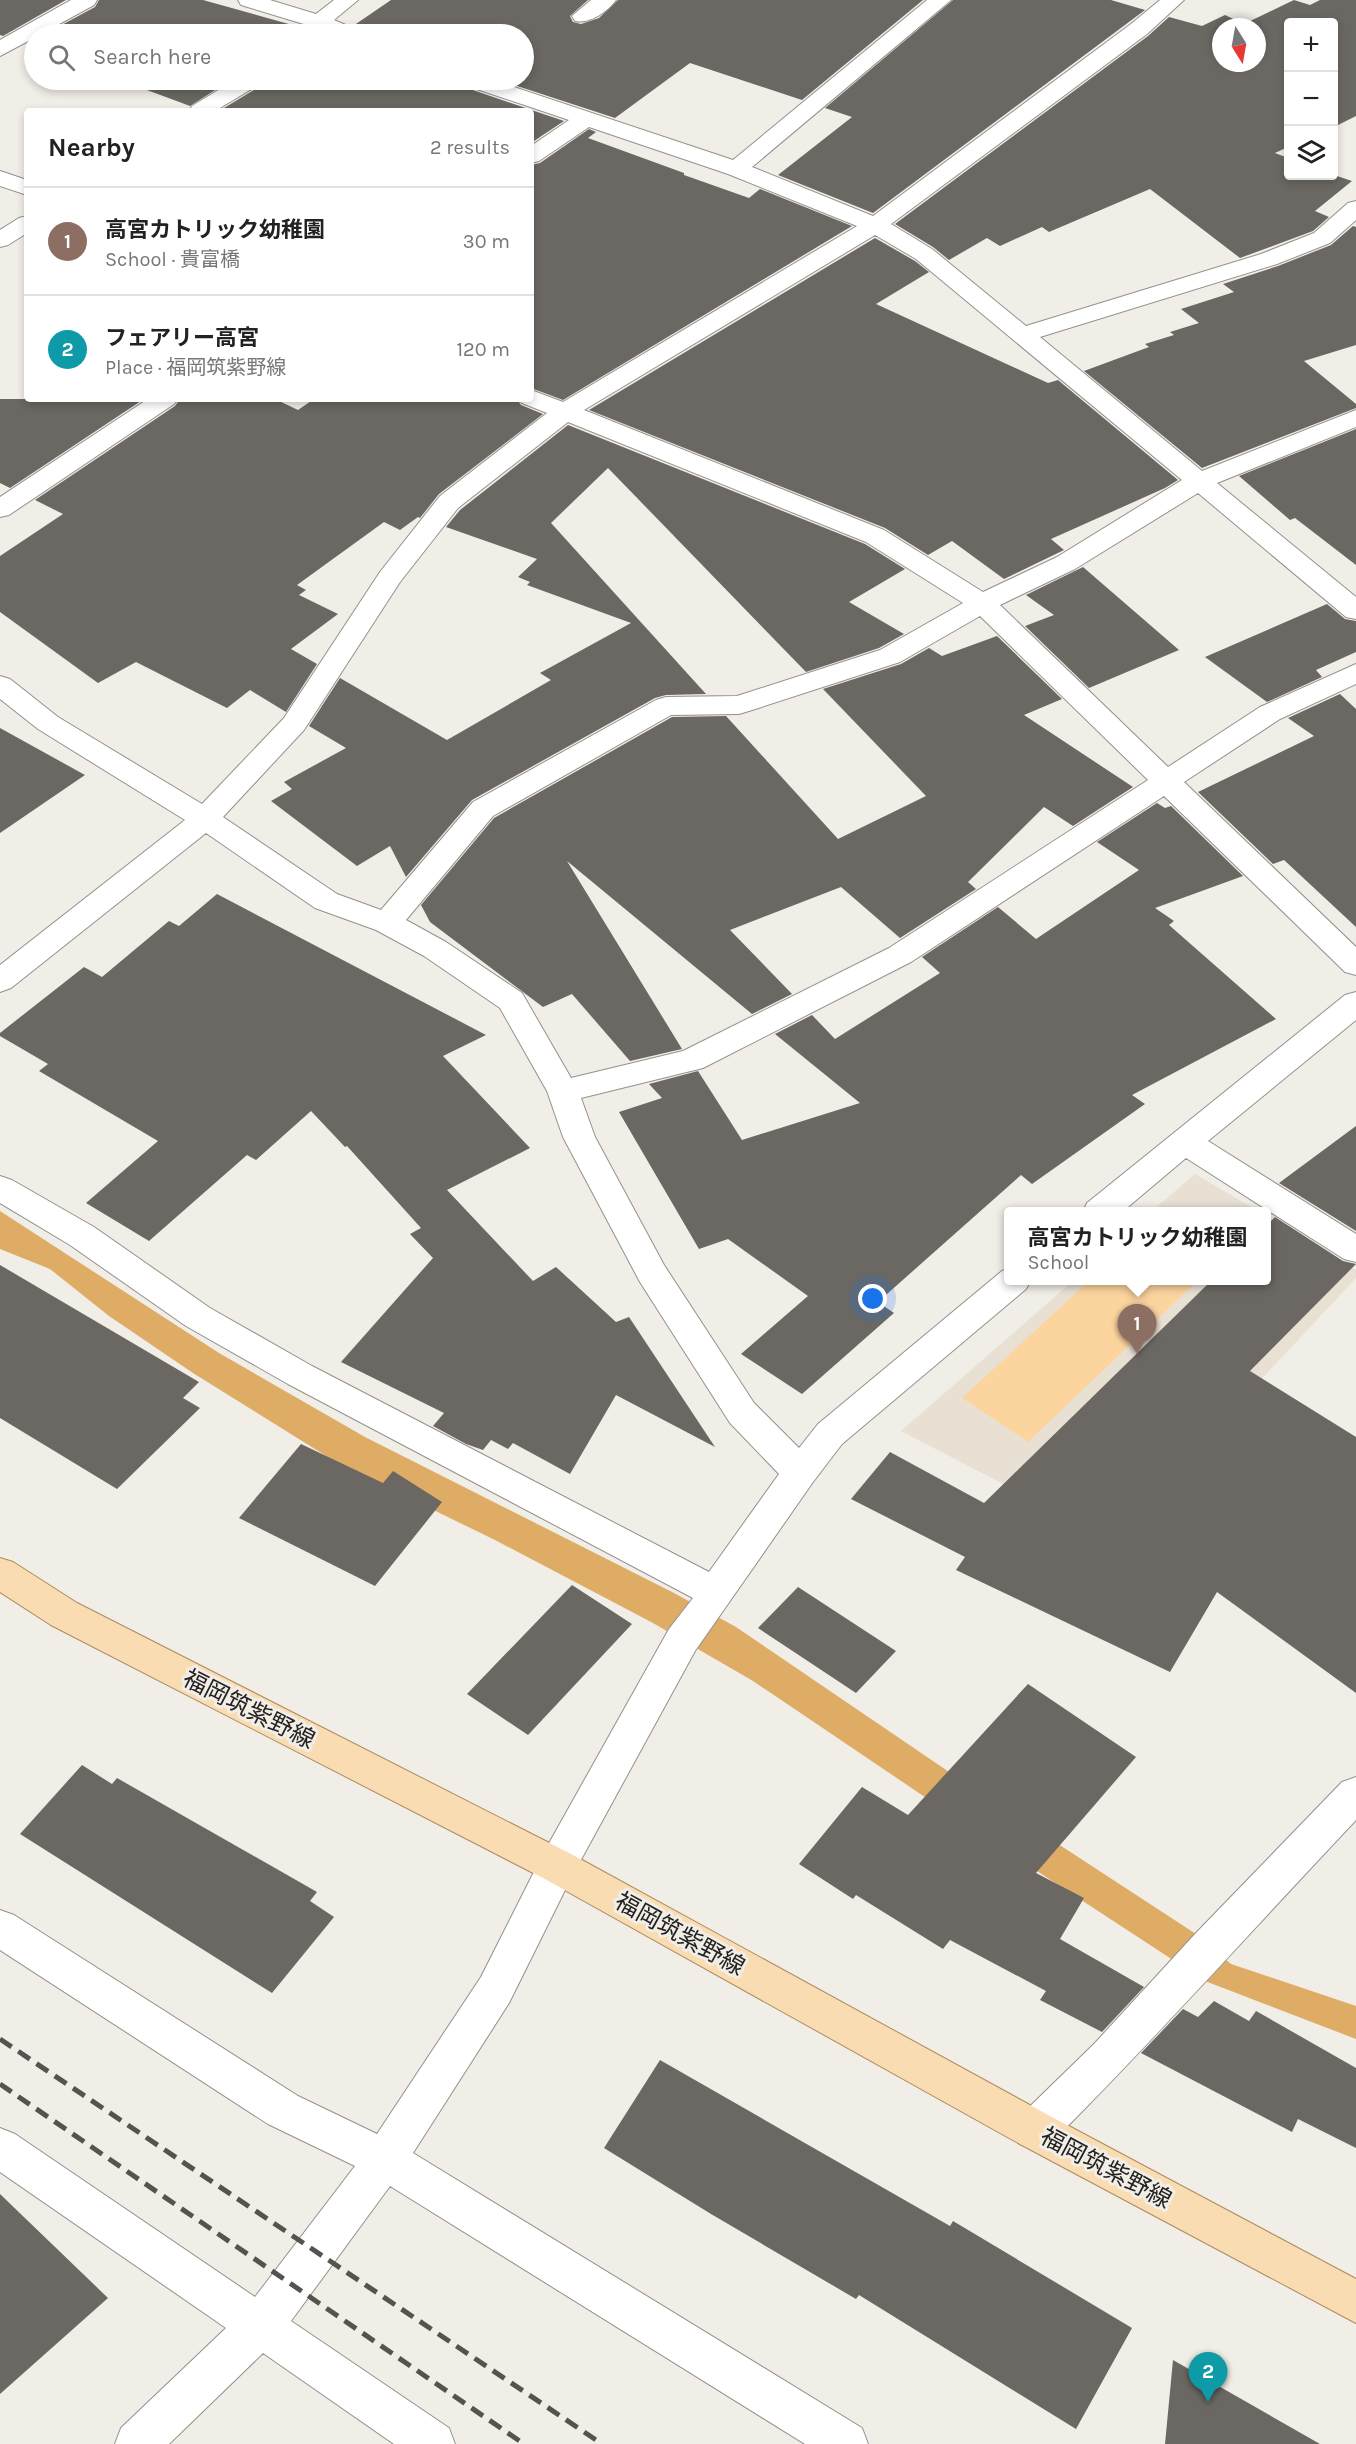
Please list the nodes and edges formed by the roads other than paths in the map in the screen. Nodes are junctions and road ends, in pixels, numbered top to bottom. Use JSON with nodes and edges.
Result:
{"nodes":[{"id":1,"x":86,"y":0,"type":"edge"},
{"id":2,"x":249,"y":0,"type":"edge"},
{"id":3,"x":347,"y":0,"type":"edge"},
{"id":4,"x":605,"y":0,"type":"edge"},
{"id":5,"x":940,"y":0,"type":"edge"},
{"id":6,"x":1173,"y":0,"type":"edge"},
{"id":7,"x":583,"y":16,"type":"dead end"},
{"id":8,"x":44,"y":24,"type":"edge"},
{"id":9,"x":308,"y":24,"type":"edge"},
{"id":10,"x":320,"y":24,"type":"edge"},
{"id":11,"x":24,"y":35,"type":"edge"},
{"id":12,"x":0,"y":49,"type":"edge"},
{"id":13,"x":234,"y":90,"type":"edge"},
{"id":14,"x":502,"y":90,"type":"edge"},
{"id":15,"x":205,"y":108,"type":"edge"},
{"id":16,"x":586,"y":119,"type":"junction"},
{"id":17,"x":534,"y":154,"type":"edge"},
{"id":18,"x":735,"y":169,"type":"junction"},
{"id":19,"x":0,"y":178,"type":"edge"},
{"id":20,"x":24,"y":187,"type":"edge"},
{"id":21,"x":1356,"y":208,"type":"edge"},
{"id":22,"x":24,"y":225,"type":"edge"},
{"id":23,"x":875,"y":225,"type":"junction"},
{"id":24,"x":0,"y":240,"type":"edge"},
{"id":25,"x":1022,"y":335,"type":"junction"},
{"id":26,"x":534,"y":399,"type":"edge"},
{"id":27,"x":160,"y":402,"type":"edge"},
{"id":28,"x":564,"y":412,"type":"junction"},
{"id":29,"x":1356,"y":418,"type":"edge"},
{"id":30,"x":1199,"y":481,"type":"junction"},
{"id":31,"x":0,"y":509,"type":"edge"},
{"id":32,"x":982,"y":603,"type":"junction"},
{"id":33,"x":1356,"y":611,"type":"edge"},
{"id":34,"x":1356,"y":673,"type":"edge"},
{"id":35,"x":0,"y":685,"type":"edge"},
{"id":36,"x":1164,"y":781,"type":"junction"},
{"id":37,"x":205,"y":819,"type":"junction"},
{"id":38,"x":387,"y":923,"type":"junction"},
{"id":39,"x":1356,"y":965,"type":"edge"},
{"id":40,"x":0,"y":981,"type":"edge"},
{"id":41,"x":1356,"y":1003,"type":"edge"},
{"id":42,"x":563,"y":1091,"type":"junction"},
{"id":43,"x":1185,"y":1142,"type":"junction"},
{"id":44,"x":0,"y":1188,"type":"edge"},
{"id":45,"x":1105,"y":1207,"type":"edge"},
{"id":46,"x":1356,"y":1250,"type":"edge"},
{"id":47,"x":1009,"y":1285,"type":"edge"},
{"id":48,"x":800,"y":1472,"type":"junction"},
{"id":49,"x":0,"y":1573,"type":"edge"},
{"id":50,"x":710,"y":1601,"type":"junction"},
{"id":51,"x":1356,"y":1794,"type":"edge"},
{"id":52,"x":557,"y":1866,"type":"junction"},
{"id":53,"x":0,"y":1928,"type":"edge"},
{"id":54,"x":1035,"y":2130,"type":"junction"},
{"id":55,"x":0,"y":2148,"type":"edge"},
{"id":56,"x":385,"y":2159,"type":"junction"},
{"id":57,"x":1356,"y":2302,"type":"edge"},
{"id":58,"x":261,"y":2325,"type":"junction"},
{"id":59,"x":137,"y":2444,"type":"edge"},
{"id":60,"x":433,"y":2444,"type":"edge"},
{"id":61,"x":846,"y":2444,"type":"edge"}],
"edges":[{"from":1,"to":8,"type":"street"},
{"from":2,"to":9,"type":"street"},
{"from":3,"to":10,"type":"street"},
{"from":4,"to":7,"type":"street"},
{"from":5,"to":18,"type":"street"},
{"from":6,"to":23,"type":"street"},
{"from":11,"to":12,"type":"street"},
{"from":13,"to":15,"type":"street"},
{"from":14,"to":16,"type":"street"},
{"from":16,"to":17,"type":"street"},
{"from":16,"to":18,"type":"street"},
{"from":18,"to":23,"type":"street"},
{"from":19,"to":20,"type":"street"},
{"from":21,"to":25,"type":"street"},
{"from":22,"to":24,"type":"street"},
{"from":23,"to":25,"type":"street"},
{"from":23,"to":28,"type":"street"},
{"from":25,"to":30,"type":"street"},
{"from":26,"to":28,"type":"street"},
{"from":27,"to":31,"type":"street"},
{"from":28,"to":32,"type":"street"},
{"from":28,"to":37,"type":"street"},
{"from":29,"to":30,"type":"street"},
{"from":30,"to":32,"type":"street"},
{"from":30,"to":33,"type":"street"},
{"from":32,"to":36,"type":"street"},
{"from":32,"to":38,"type":"street"},
{"from":34,"to":36,"type":"street"},
{"from":35,"to":37,"type":"street"},
{"from":36,"to":39,"type":"street"},
{"from":36,"to":42,"type":"street"},
{"from":37,"to":38,"type":"street"},
{"from":37,"to":40,"type":"street"},
{"from":38,"to":42,"type":"street"},
{"from":41,"to":43,"type":"street"},
{"from":42,"to":48,"type":"street"},
{"from":43,"to":45,"type":"street"},
{"from":43,"to":46,"type":"street"},
{"from":44,"to":50,"type":"street"},
{"from":47,"to":48,"type":"street"},
{"from":48,"to":50,"type":"street"},
{"from":49,"to":52,"type":"main road","name":"福岡筑紫野線"},
{"from":50,"to":52,"type":"street"},
{"from":51,"to":54,"type":"street"},
{"from":52,"to":54,"type":"main road","name":"福岡筑紫野線"},
{"from":52,"to":56,"type":"street"},
{"from":53,"to":56,"type":"street"},
{"from":54,"to":57,"type":"main road","name":"福岡筑紫野線"},
{"from":55,"to":58,"type":"street"},
{"from":56,"to":58,"type":"street"},
{"from":56,"to":61,"type":"street"},
{"from":58,"to":59,"type":"street"},
{"from":58,"to":60,"type":"street"}]}
